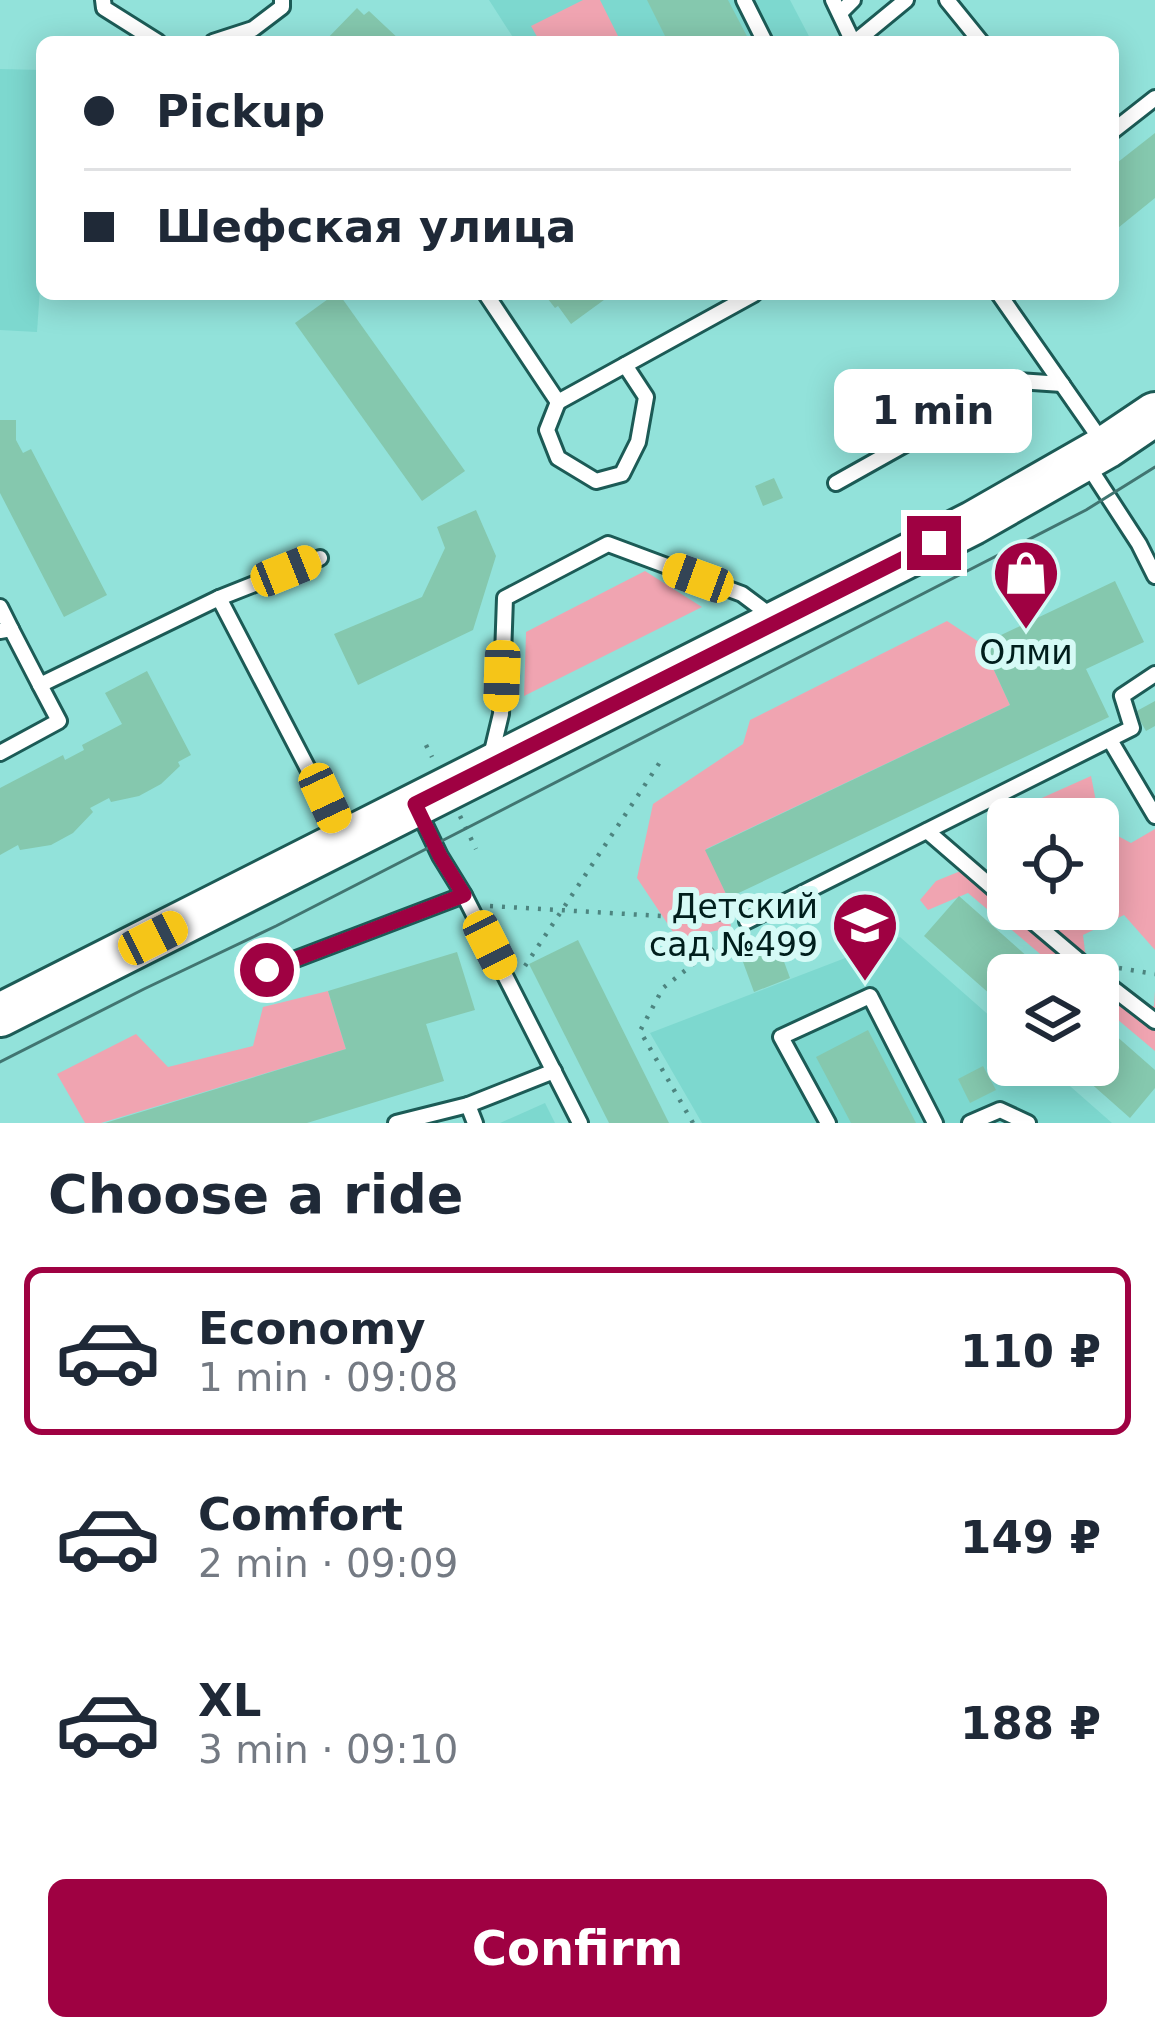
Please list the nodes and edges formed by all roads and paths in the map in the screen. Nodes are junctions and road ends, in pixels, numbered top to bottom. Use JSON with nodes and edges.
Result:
{"nodes":[{"id":1,"x":103,"y":0,"type":"edge"},
{"id":2,"x":282,"y":0,"type":"edge"},
{"id":3,"x":744,"y":0,"type":"edge"},
{"id":4,"x":853,"y":0,"type":"edge"},
{"id":5,"x":906,"y":0,"type":"edge"},
{"id":6,"x":947,"y":0,"type":"edge"},
{"id":7,"x":836,"y":7,"type":"edge"},
{"id":8,"x":148,"y":36,"type":"edge"},
{"id":9,"x":256,"y":36,"type":"edge"},
{"id":10,"x":762,"y":36,"type":"edge"},
{"id":11,"x":851,"y":36,"type":"edge"},
{"id":12,"x":861,"y":36,"type":"edge"},
{"id":13,"x":976,"y":36,"type":"edge"},
{"id":14,"x":1155,"y":98,"type":"edge"},
{"id":15,"x":1119,"y":126,"type":"edge"},
{"id":16,"x":490,"y":300,"type":"edge"},
{"id":17,"x":743,"y":300,"type":"edge"},
{"id":18,"x":1002,"y":300,"type":"edge"},
{"id":19,"x":625,"y":365,"type":"junction"},
{"id":20,"x":1062,"y":384,"type":"junction"},
{"id":21,"x":558,"y":402,"type":"junction"},
{"id":22,"x":1155,"y":414,"type":"edge"},
{"id":23,"x":1095,"y":453,"type":"junction"},
{"id":24,"x":836,"y":483,"type":"dead end"},
{"id":25,"x":320,"y":558,"type":"dead end"},
{"id":26,"x":1155,"y":576,"type":"edge"},
{"id":27,"x":219,"y":598,"type":"junction"},
{"id":28,"x":0,"y":607,"type":"edge"},
{"id":29,"x":779,"y":622,"type":"junction"},
{"id":30,"x":6,"y":630,"type":"edge"},
{"id":31,"x":1155,"y":674,"type":"edge"},
{"id":32,"x":40,"y":685,"type":"junction"},
{"id":33,"x":1110,"y":740,"type":"junction"},
{"id":34,"x":0,"y":753,"type":"edge"},
{"id":35,"x":664,"y":756,"type":"dead end"},
{"id":36,"x":488,"y":766,"type":"junction"},
{"id":37,"x":415,"y":804,"type":"junction"},
{"id":38,"x":1155,"y":816,"type":"edge"},
{"id":39,"x":927,"y":831,"type":"junction"},
{"id":40,"x":345,"y":840,"type":"junction"},
{"id":41,"x":987,"y":883,"type":"edge"},
{"id":42,"x":467,"y":900,"type":"junction"},
{"id":43,"x":563,"y":913,"type":"junction"},
{"id":44,"x":747,"y":921,"type":"junction"},
{"id":45,"x":1043,"y":930,"type":"edge"},
{"id":46,"x":1071,"y":954,"type":"edge"},
{"id":47,"x":267,"y":970,"type":"dead end"},
{"id":48,"x":511,"y":986,"type":"junction"},
{"id":49,"x":1119,"y":993,"type":"edge"},
{"id":50,"x":0,"y":1015,"type":"edge"},
{"id":51,"x":1155,"y":1021,"type":"edge"},
{"id":52,"x":554,"y":1071,"type":"junction"},
{"id":53,"x":468,"y":1105,"type":"junction"},
{"id":54,"x":396,"y":1123,"type":"edge"},
{"id":55,"x":476,"y":1123,"type":"edge"},
{"id":56,"x":580,"y":1123,"type":"edge"},
{"id":57,"x":693,"y":1123,"type":"edge"},
{"id":58,"x":828,"y":1123,"type":"edge"},
{"id":59,"x":935,"y":1123,"type":"edge"},
{"id":60,"x":970,"y":1123,"type":"edge"},
{"id":61,"x":1028,"y":1123,"type":"edge"}],
"edges":[{"from":1,"to":8,"type":"lane"},
{"from":2,"to":9,"type":"lane"},
{"from":3,"to":10,"type":"lane"},
{"from":4,"to":7,"type":"lane"},
{"from":5,"to":12,"type":"lane"},
{"from":6,"to":13,"type":"lane"},
{"from":7,"to":11,"type":"lane"},
{"from":14,"to":15,"type":"lane"},
{"from":16,"to":21,"type":"lane"},
{"from":17,"to":19,"type":"lane"},
{"from":18,"to":20,"type":"lane"},
{"from":19,"to":21,"type":"lane"},
{"from":19,"to":21,"type":"lane"},
{"from":20,"to":23,"type":"lane"},
{"from":20,"to":24,"type":"lane"},
{"from":22,"to":23,"type":"main road"},
{"from":23,"to":26,"type":"lane"},
{"from":23,"to":29,"type":"main road"},
{"from":25,"to":27,"type":"lane"},
{"from":27,"to":32,"type":"lane"},
{"from":27,"to":40,"type":"lane"},
{"from":28,"to":30,"type":"lane"},
{"from":29,"to":36,"type":"main road"},
{"from":29,"to":36,"type":"lane"},
{"from":30,"to":32,"type":"lane"},
{"from":31,"to":33,"type":"lane"},
{"from":32,"to":34,"type":"lane"},
{"from":33,"to":38,"type":"lane"},
{"from":33,"to":39,"type":"lane"},
{"from":35,"to":43,"type":"path"},
{"from":36,"to":37,"type":"main road"},
{"from":37,"to":40,"type":"main road"},
{"from":37,"to":42,"type":"lane"},
{"from":39,"to":41,"type":"lane"},
{"from":39,"to":44,"type":"lane"},
{"from":40,"to":50,"type":"main road"},
{"from":42,"to":43,"type":"path"},
{"from":42,"to":47,"type":"lane"},
{"from":42,"to":48,"type":"lane"},
{"from":43,"to":44,"type":"path"},
{"from":43,"to":48,"type":"path"},
{"from":44,"to":57,"type":"path"},
{"from":45,"to":46,"type":"lane"},
{"from":48,"to":52,"type":"lane"},
{"from":49,"to":51,"type":"lane"},
{"from":52,"to":53,"type":"lane"},
{"from":52,"to":56,"type":"lane"},
{"from":53,"to":54,"type":"lane"},
{"from":53,"to":55,"type":"lane"},
{"from":58,"to":59,"type":"lane"},
{"from":60,"to":61,"type":"lane"}]}
